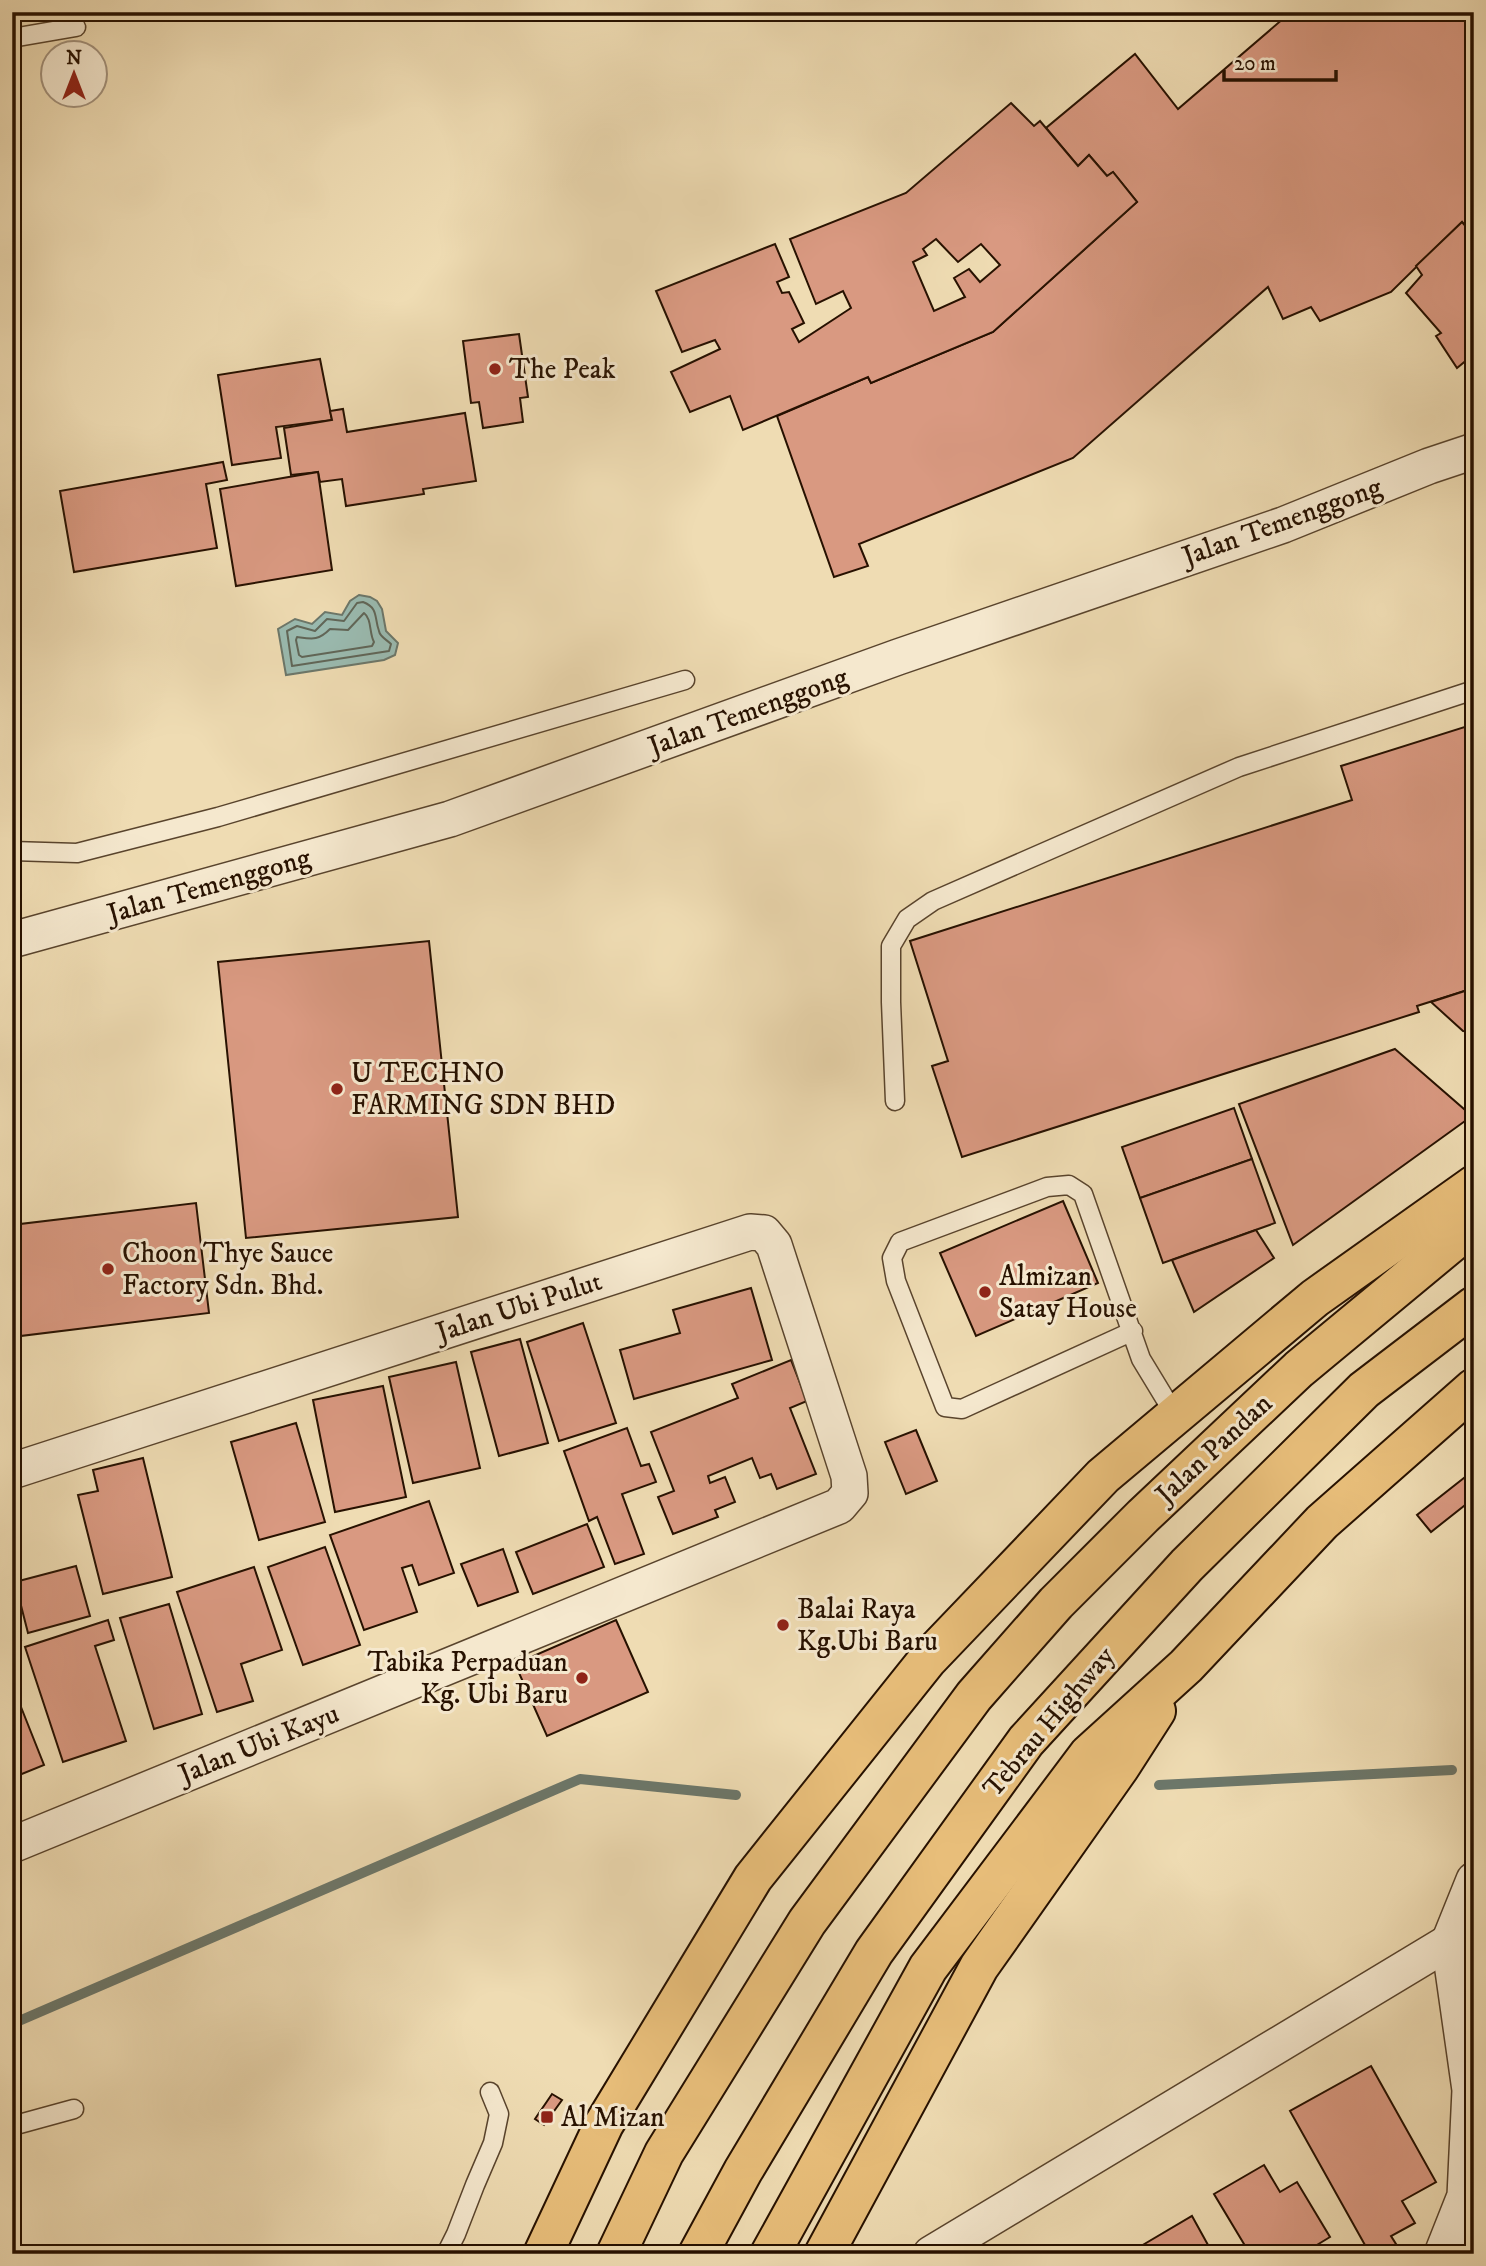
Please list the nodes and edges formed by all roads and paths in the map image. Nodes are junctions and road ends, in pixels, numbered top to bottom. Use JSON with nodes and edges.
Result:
{"nodes":[{"id":1,"x":76,"y":27,"type":"dead end"},
{"id":2,"x":12,"y":38,"type":"edge"},
{"id":3,"x":1474,"y":452,"type":"edge"},
{"id":4,"x":685,"y":680,"type":"dead end"},
{"id":5,"x":1474,"y":690,"type":"edge"},
{"id":6,"x":12,"y":851,"type":"edge"},
{"id":7,"x":12,"y":940,"type":"edge"},
{"id":8,"x":895,"y":1101,"type":"dead end"},
{"id":9,"x":1474,"y":1185,"type":"edge"},
{"id":10,"x":1474,"y":1224,"type":"edge"},
{"id":11,"x":1474,"y":1306,"type":"edge"},
{"id":12,"x":1133,"y":1331,"type":"junction"},
{"id":13,"x":1474,"y":1388,"type":"edge"},
{"id":14,"x":1175,"y":1415,"type":"junction"},
{"id":15,"x":12,"y":1471,"type":"edge"},
{"id":16,"x":850,"y":1493,"type":"joint"},
{"id":17,"x":1186,"y":1666,"type":"junction"},
{"id":18,"x":12,"y":1845,"type":"edge"},
{"id":19,"x":1474,"y":1880,"type":"edge"},
{"id":20,"x":1449,"y":1942,"type":"junction"},
{"id":21,"x":490,"y":2092,"type":"dead end"},
{"id":22,"x":74,"y":2109,"type":"dead end"},
{"id":23,"x":12,"y":2126,"type":"edge"},
{"id":24,"x":446,"y":2254,"type":"edge"},
{"id":25,"x":543,"y":2254,"type":"edge"},
{"id":26,"x":617,"y":2254,"type":"edge"},
{"id":27,"x":698,"y":2254,"type":"edge"},
{"id":28,"x":770,"y":2254,"type":"edge"},
{"id":29,"x":824,"y":2254,"type":"edge"},
{"id":30,"x":931,"y":2254,"type":"edge"},
{"id":31,"x":1442,"y":2254,"type":"edge"}],
"edges":[{"from":1,"to":2,"type":"lane"},
{"from":3,"to":7,"type":"street","name":"Jalan Temenggong"},
{"from":4,"to":6,"type":"lane"},
{"from":5,"to":8,"type":"lane"},
{"from":9,"to":14,"type":"highway"},
{"from":10,"to":26,"type":"highway","name":"Jalan Pandan"},
{"from":11,"to":27,"type":"highway","name":"Tebrau Highway"},
{"from":12,"to":12,"type":"lane"},
{"from":12,"to":14,"type":"lane"},
{"from":13,"to":17,"type":"highway"},
{"from":14,"to":25,"type":"highway"},
{"from":15,"to":16,"type":"street","name":"Jalan Ubi Pulut"},
{"from":16,"to":18,"type":"street","name":"Jalan Ubi Kayu"},
{"from":17,"to":28,"type":"highway"},
{"from":17,"to":29,"type":"highway"},
{"from":19,"to":20,"type":"street"},
{"from":20,"to":30,"type":"street"},
{"from":20,"to":31,"type":"street"},
{"from":21,"to":24,"type":"lane"},
{"from":22,"to":23,"type":"lane"}]}
